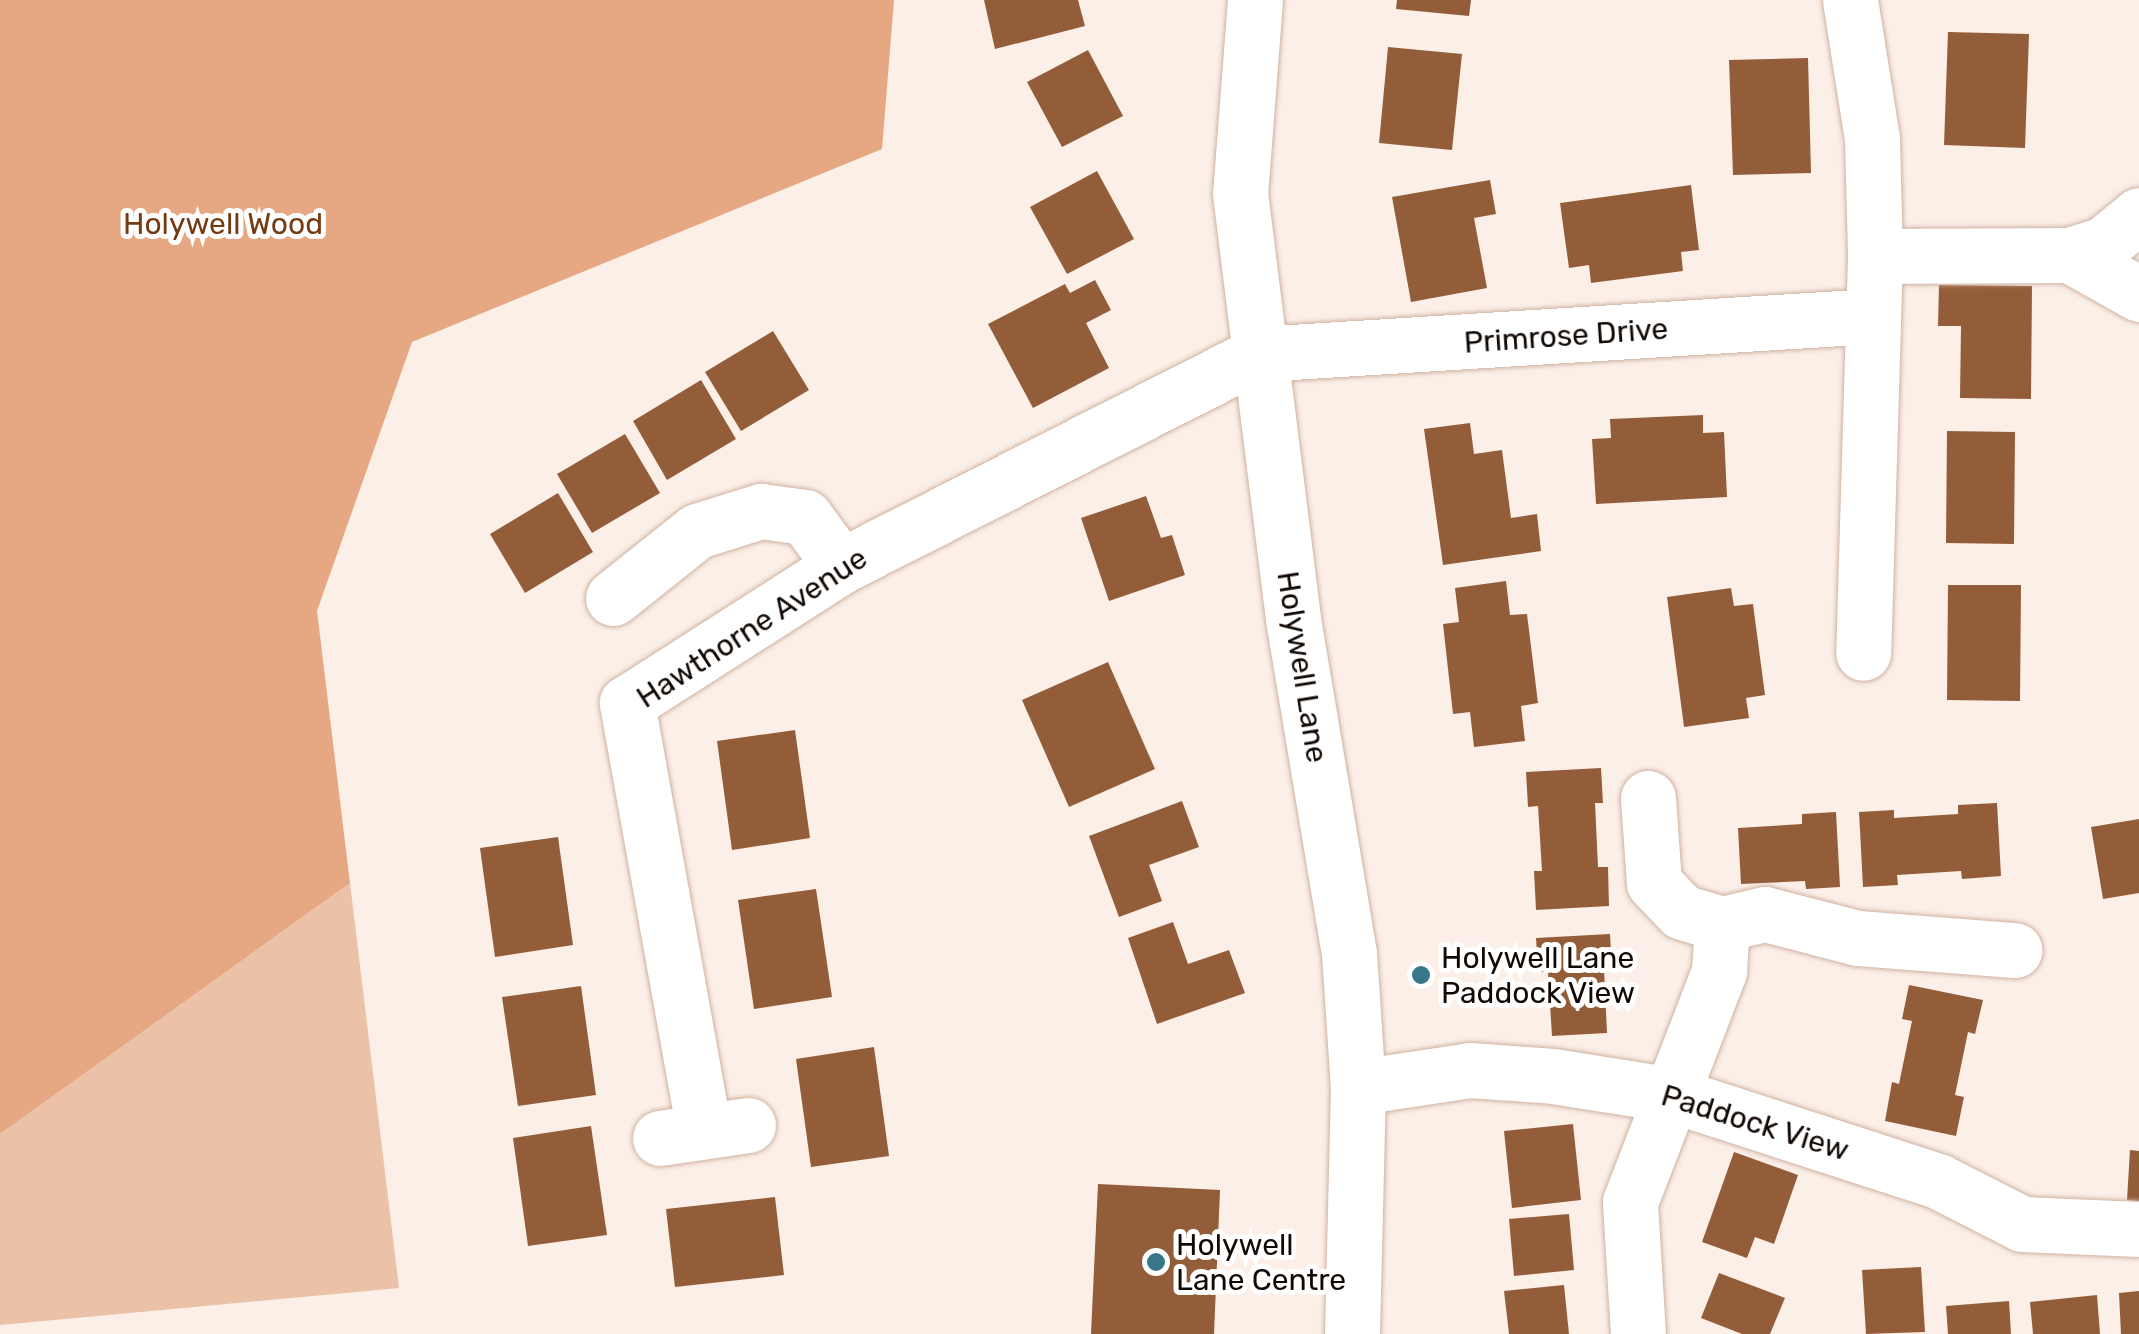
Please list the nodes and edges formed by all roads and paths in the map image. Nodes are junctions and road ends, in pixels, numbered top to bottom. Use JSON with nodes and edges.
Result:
{"nodes":[{"id":1,"x":1255,"y":0,"type":"edge"},
{"id":2,"x":1850,"y":0,"type":"edge"},
{"id":3,"x":2139,"y":214,"type":"edge"},
{"id":4,"x":2070,"y":255,"type":"junction"},
{"id":5,"x":1875,"y":256,"type":"junction"},
{"id":6,"x":2139,"y":294,"type":"edge"},
{"id":7,"x":1873,"y":316,"type":"junction"},
{"id":8,"x":1259,"y":354,"type":"junction"},
{"id":9,"x":841,"y":566,"type":"junction"},
{"id":10,"x":613,"y":598,"type":"dead end"},
{"id":11,"x":1863,"y":653,"type":"dead end"},
{"id":12,"x":1648,"y":798,"type":"dead end"},
{"id":13,"x":1722,"y":924,"type":"junction"},
{"id":14,"x":2016,"y":950,"type":"dead end"},
{"id":15,"x":1358,"y":1087,"type":"junction"},
{"id":16,"x":1673,"y":1095,"type":"junction"},
{"id":17,"x":704,"y":1131,"type":"dead end"},
{"id":18,"x":2139,"y":1229,"type":"edge"},
{"id":19,"x":1352,"y":1334,"type":"edge"},
{"id":20,"x":1638,"y":1334,"type":"edge"}],
"edges":[{"from":1,"to":8,"type":"street","name":"Holywell Lane"},
{"from":2,"to":5,"type":"street"},
{"from":3,"to":4,"type":"street"},
{"from":4,"to":5,"type":"street"},
{"from":4,"to":6,"type":"street"},
{"from":5,"to":7,"type":"street"},
{"from":7,"to":8,"type":"street","name":"Primrose Drive"},
{"from":7,"to":11,"type":"street"},
{"from":8,"to":9,"type":"street","name":"Hawthorne Avenue"},
{"from":8,"to":15,"type":"street","name":"Holywell Lane"},
{"from":9,"to":10,"type":"street"},
{"from":9,"to":17,"type":"street","name":"Hawthorne Avenue"},
{"from":12,"to":13,"type":"street"},
{"from":13,"to":14,"type":"street"},
{"from":13,"to":16,"type":"street"},
{"from":15,"to":16,"type":"street","name":"Paddock View"},
{"from":15,"to":19,"type":"street","name":"Holywell Lane"},
{"from":16,"to":18,"type":"street","name":"Paddock View"},
{"from":16,"to":20,"type":"street"}]}
